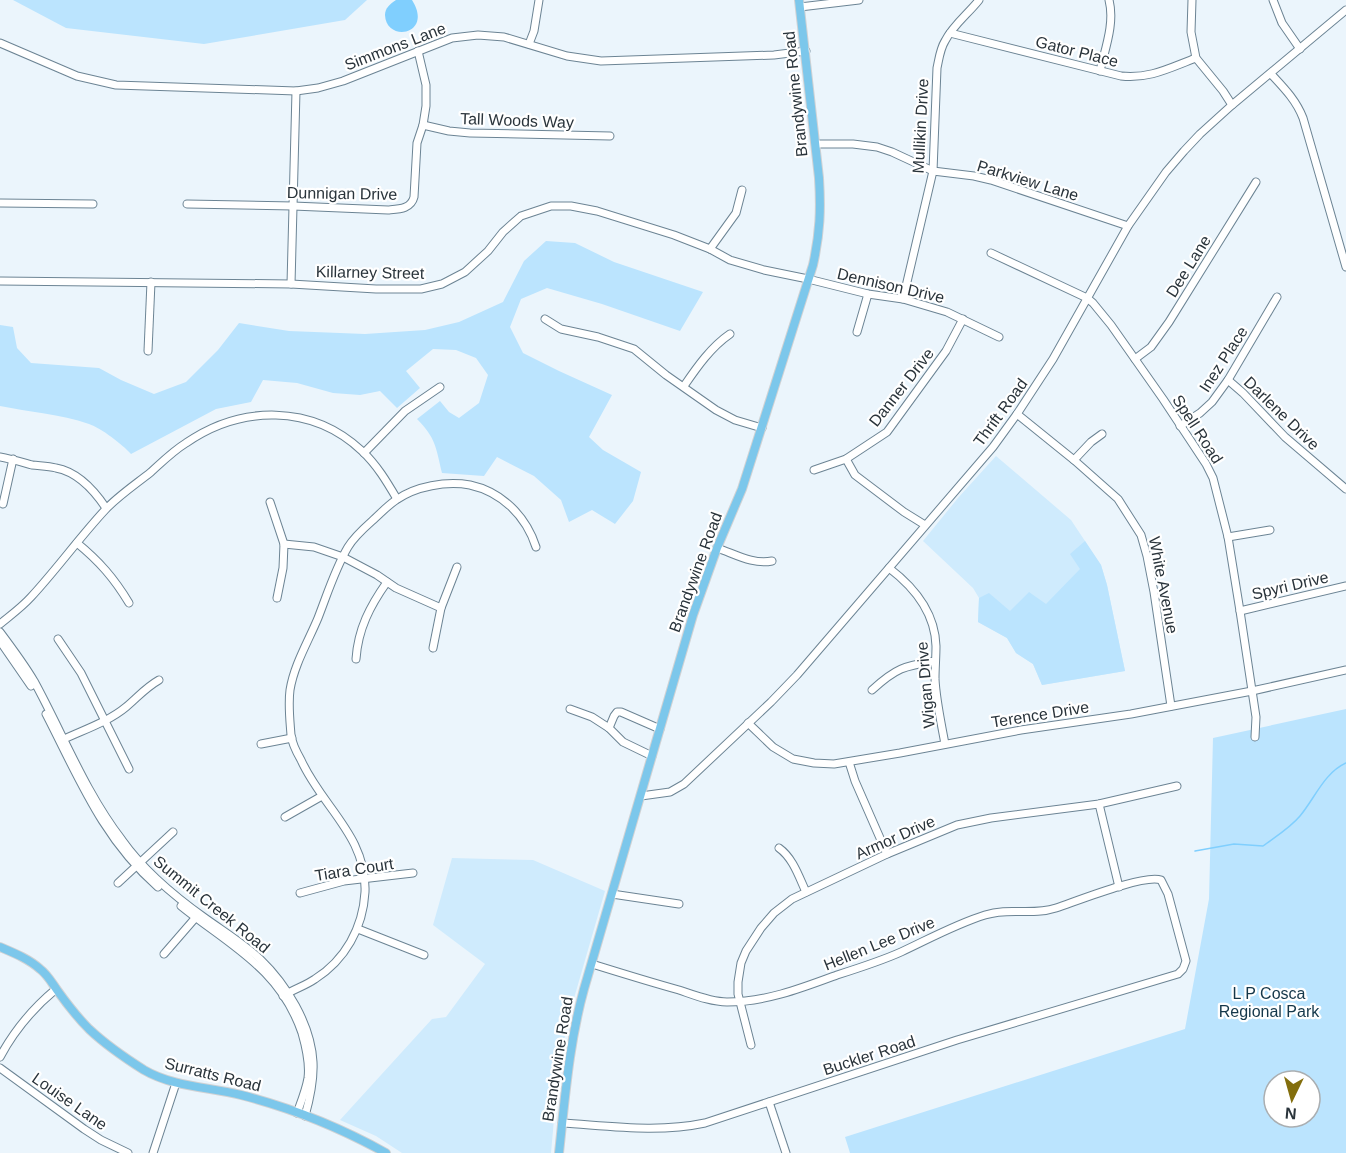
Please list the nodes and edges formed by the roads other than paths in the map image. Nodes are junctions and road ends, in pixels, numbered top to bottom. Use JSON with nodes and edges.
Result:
{"nodes":[{"id":1,"x":539,"y":0,"type":"edge"},
{"id":2,"x":859,"y":0,"type":"edge"},
{"id":3,"x":979,"y":0,"type":"edge"},
{"id":4,"x":1109,"y":0,"type":"edge"},
{"id":5,"x":1192,"y":0,"type":"edge"},
{"id":6,"x":1273,"y":0,"type":"edge"},
{"id":7,"x":800,"y":4,"type":"edge"},
{"id":8,"x":1346,"y":10,"type":"edge"},
{"id":9,"x":950,"y":33,"type":"junction"},
{"id":10,"x":0,"y":44,"type":"edge"},
{"id":11,"x":529,"y":44,"type":"junction"},
{"id":12,"x":1300,"y":49,"type":"junction"},
{"id":13,"x":418,"y":51,"type":"junction"},
{"id":14,"x":806,"y":51,"type":"junction"},
{"id":15,"x":1196,"y":58,"type":"junction"},
{"id":16,"x":1100,"y":71,"type":"junction"},
{"id":17,"x":1271,"y":74,"type":"junction"},
{"id":18,"x":296,"y":91,"type":"junction"},
{"id":19,"x":1232,"y":105,"type":"junction"},
{"id":20,"x":423,"y":125,"type":"junction"},
{"id":21,"x":610,"y":136,"type":"dead end"},
{"id":22,"x":816,"y":144,"type":"junction"},
{"id":23,"x":933,"y":171,"type":"junction"},
{"id":24,"x":1256,"y":182,"type":"dead end"},
{"id":25,"x":742,"y":190,"type":"dead end"},
{"id":26,"x":0,"y":203,"type":"edge"},
{"id":27,"x":93,"y":204,"type":"dead end"},
{"id":28,"x":187,"y":204,"type":"dead end"},
{"id":29,"x":293,"y":206,"type":"junction"},
{"id":30,"x":1128,"y":226,"type":"junction"},
{"id":31,"x":710,"y":249,"type":"junction"},
{"id":32,"x":991,"y":253,"type":"dead end"},
{"id":33,"x":1346,"y":267,"type":"edge"},
{"id":34,"x":808,"y":279,"type":"junction"},
{"id":35,"x":0,"y":281,"type":"edge"},
{"id":36,"x":152,"y":282,"type":"junction"},
{"id":37,"x":291,"y":284,"type":"junction"},
{"id":38,"x":868,"y":294,"type":"junction"},
{"id":39,"x":1277,"y":297,"type":"dead end"},
{"id":40,"x":1087,"y":298,"type":"junction"},
{"id":41,"x":903,"y":299,"type":"junction"},
{"id":42,"x":545,"y":319,"type":"dead end"},
{"id":43,"x":963,"y":319,"type":"junction"},
{"id":44,"x":857,"y":332,"type":"dead end"},
{"id":45,"x":730,"y":333,"type":"dead end"},
{"id":46,"x":999,"y":337,"type":"dead end"},
{"id":47,"x":148,"y":351,"type":"dead end"},
{"id":48,"x":1136,"y":360,"type":"junction"},
{"id":49,"x":1228,"y":380,"type":"junction"},
{"id":50,"x":684,"y":386,"type":"junction"},
{"id":51,"x":440,"y":387,"type":"dead end"},
{"id":52,"x":1017,"y":414,"type":"junction"},
{"id":53,"x":1180,"y":426,"type":"junction"},
{"id":54,"x":762,"y":428,"type":"junction"},
{"id":55,"x":1102,"y":434,"type":"dead end"},
{"id":56,"x":364,"y":453,"type":"junction"},
{"id":57,"x":0,"y":457,"type":"edge"},
{"id":58,"x":13,"y":459,"type":"junction"},
{"id":59,"x":846,"y":459,"type":"junction"},
{"id":60,"x":1074,"y":460,"type":"junction"},
{"id":61,"x":814,"y":470,"type":"dead end"},
{"id":62,"x":1346,"y":489,"type":"edge"},
{"id":63,"x":397,"y":499,"type":"junction"},
{"id":64,"x":270,"y":502,"type":"dead end"},
{"id":65,"x":3,"y":504,"type":"dead end"},
{"id":66,"x":106,"y":508,"type":"junction"},
{"id":67,"x":926,"y":525,"type":"junction"},
{"id":68,"x":1270,"y":530,"type":"dead end"},
{"id":69,"x":1228,"y":537,"type":"junction"},
{"id":70,"x":76,"y":543,"type":"junction"},
{"id":71,"x":284,"y":544,"type":"junction"},
{"id":72,"x":536,"y":547,"type":"dead end"},
{"id":73,"x":717,"y":548,"type":"junction"},
{"id":74,"x":343,"y":556,"type":"junction"},
{"id":75,"x":772,"y":561,"type":"dead end"},
{"id":76,"x":457,"y":567,"type":"dead end"},
{"id":77,"x":889,"y":568,"type":"junction"},
{"id":78,"x":387,"y":582,"type":"junction"},
{"id":79,"x":1346,"y":586,"type":"edge"},
{"id":80,"x":277,"y":598,"type":"dead end"},
{"id":81,"x":129,"y":603,"type":"dead end"},
{"id":82,"x":441,"y":608,"type":"junction"},
{"id":83,"x":1240,"y":611,"type":"junction"},
{"id":84,"x":0,"y":624,"type":"edge"},
{"id":85,"x":0,"y":632,"type":"edge"},
{"id":86,"x":58,"y":639,"type":"dead end"},
{"id":87,"x":0,"y":641,"type":"edge"},
{"id":88,"x":433,"y":648,"type":"dead end"},
{"id":89,"x":356,"y":658,"type":"dead end"},
{"id":90,"x":935,"y":661,"type":"junction"},
{"id":91,"x":1346,"y":670,"type":"edge"},
{"id":92,"x":159,"y":680,"type":"dead end"},
{"id":93,"x":872,"y":690,"type":"dead end"},
{"id":94,"x":1252,"y":691,"type":"junction"},
{"id":95,"x":1171,"y":706,"type":"junction"},
{"id":96,"x":570,"y":709,"type":"dead end"},
{"id":97,"x":105,"y":720,"type":"junction"},
{"id":98,"x":748,"y":723,"type":"junction"},
{"id":99,"x":609,"y":728,"type":"junction"},
{"id":100,"x":660,"y":729,"type":"junction"},
{"id":101,"x":1255,"y":737,"type":"dead end"},
{"id":102,"x":292,"y":738,"type":"junction"},
{"id":103,"x":62,"y":740,"type":"junction"},
{"id":104,"x":261,"y":744,"type":"dead end"},
{"id":105,"x":945,"y":744,"type":"junction"},
{"id":106,"x":652,"y":756,"type":"junction"},
{"id":107,"x":849,"y":762,"type":"junction"},
{"id":108,"x":129,"y":769,"type":"dead end"},
{"id":109,"x":1177,"y":786,"type":"dead end"},
{"id":110,"x":322,"y":796,"type":"junction"},
{"id":111,"x":640,"y":796,"type":"junction"},
{"id":112,"x":1099,"y":804,"type":"junction"},
{"id":113,"x":285,"y":817,"type":"dead end"},
{"id":114,"x":173,"y":832,"type":"dead end"},
{"id":115,"x":779,"y":848,"type":"dead end"},
{"id":116,"x":887,"y":854,"type":"junction"},
{"id":117,"x":138,"y":864,"type":"junction"},
{"id":118,"x":413,"y":873,"type":"dead end"},
{"id":119,"x":364,"y":878,"type":"junction"},
{"id":120,"x":118,"y":883,"type":"dead end"},
{"id":121,"x":1119,"y":887,"type":"junction"},
{"id":122,"x":806,"y":892,"type":"junction"},
{"id":123,"x":300,"y":893,"type":"dead end"},
{"id":124,"x":612,"y":894,"type":"junction"},
{"id":125,"x":679,"y":904,"type":"dead end"},
{"id":126,"x":197,"y":916,"type":"junction"},
{"id":127,"x":358,"y":928,"type":"junction"},
{"id":128,"x":0,"y":947,"type":"edge"},
{"id":129,"x":164,"y":954,"type":"dead end"},
{"id":130,"x":424,"y":955,"type":"dead end"},
{"id":131,"x":592,"y":964,"type":"junction"},
{"id":132,"x":1178,"y":974,"type":"joint"},
{"id":133,"x":56,"y":989,"type":"junction"},
{"id":134,"x":286,"y":994,"type":"junction"},
{"id":135,"x":739,"y":1001,"type":"junction"},
{"id":136,"x":751,"y":1045,"type":"dead end"},
{"id":137,"x":0,"y":1057,"type":"edge"},
{"id":138,"x":0,"y":1068,"type":"edge"},
{"id":139,"x":176,"y":1083,"type":"junction"},
{"id":140,"x":769,"y":1102,"type":"junction"},
{"id":141,"x":301,"y":1114,"type":"junction"},
{"id":142,"x":562,"y":1123,"type":"junction"},
{"id":143,"x":128,"y":1153,"type":"edge"},
{"id":144,"x":153,"y":1153,"type":"edge"},
{"id":145,"x":386,"y":1153,"type":"edge"},
{"id":146,"x":559,"y":1153,"type":"edge"},
{"id":147,"x":786,"y":1153,"type":"edge"}],
"edges":[{"from":1,"to":11,"type":"street"},
{"from":2,"to":7,"type":"street"},
{"from":3,"to":9,"type":"street","name":"Mullikin Drive"},
{"from":4,"to":16,"type":"street"},
{"from":5,"to":15,"type":"street"},
{"from":6,"to":12,"type":"street"},
{"from":7,"to":14,"type":"main road","name":"Brandywine Road"},
{"from":8,"to":12,"type":"street","name":"Thrift Road"},
{"from":9,"to":16,"type":"street","name":"Gator Place"},
{"from":9,"to":23,"type":"street","name":"Mullikin Drive"},
{"from":10,"to":18,"type":"street","name":"Simmons Lane"},
{"from":11,"to":13,"type":"street","name":"Simmons Lane"},
{"from":11,"to":14,"type":"street","name":"Simmons Lane"},
{"from":12,"to":17,"type":"street","name":"Thrift Road"},
{"from":13,"to":18,"type":"street","name":"Simmons Lane"},
{"from":13,"to":20,"type":"street","name":"Dunnigan Drive"},
{"from":14,"to":22,"type":"main road","name":"Brandywine Road"},
{"from":15,"to":16,"type":"street","name":"Gator Place"},
{"from":15,"to":19,"type":"street"},
{"from":17,"to":19,"type":"street","name":"Thrift Road"},
{"from":17,"to":33,"type":"street"},
{"from":18,"to":29,"type":"street"},
{"from":19,"to":30,"type":"street","name":"Thrift Road"},
{"from":20,"to":21,"type":"street","name":"Tall Woods Way"},
{"from":20,"to":29,"type":"street","name":"Dunnigan Drive"},
{"from":22,"to":23,"type":"street","name":"Parkview Lane"},
{"from":22,"to":34,"type":"main road","name":"Brandywine Road"},
{"from":23,"to":30,"type":"street","name":"Parkview Lane"},
{"from":23,"to":41,"type":"street","name":"Mullikin Drive"},
{"from":24,"to":48,"type":"street","name":"Dee Lane"},
{"from":25,"to":31,"type":"street"},
{"from":26,"to":27,"type":"street"},
{"from":28,"to":29,"type":"street","name":"Dunnigan Drive"},
{"from":29,"to":37,"type":"street"},
{"from":30,"to":40,"type":"street","name":"Thrift Road"},
{"from":31,"to":34,"type":"street","name":"Killarney Street"},
{"from":31,"to":37,"type":"street","name":"Killarney Street"},
{"from":32,"to":40,"type":"street","name":"Spell Road"},
{"from":34,"to":38,"type":"street","name":"Dennison Drive"},
{"from":34,"to":54,"type":"main road","name":"Brandywine Road"},
{"from":35,"to":36,"type":"street","name":"Killarney Street"},
{"from":36,"to":37,"type":"street","name":"Killarney Street"},
{"from":36,"to":47,"type":"street"},
{"from":38,"to":41,"type":"street","name":"Dennison Drive"},
{"from":38,"to":44,"type":"street"},
{"from":39,"to":49,"type":"street","name":"Inez Place"},
{"from":40,"to":48,"type":"street","name":"Spell Road"},
{"from":40,"to":52,"type":"street","name":"Thrift Road"},
{"from":41,"to":43,"type":"street","name":"Dennison Drive"},
{"from":42,"to":50,"type":"street"},
{"from":43,"to":46,"type":"street","name":"Dennison Drive"},
{"from":43,"to":59,"type":"street","name":"Danner Drive"},
{"from":45,"to":50,"type":"street"},
{"from":48,"to":53,"type":"street","name":"Spell Road"},
{"from":49,"to":53,"type":"street","name":"Inez Place"},
{"from":49,"to":62,"type":"street","name":"Darlene Drive"},
{"from":50,"to":54,"type":"street"},
{"from":51,"to":56,"type":"street"},
{"from":52,"to":60,"type":"street","name":"White Avenue"},
{"from":52,"to":67,"type":"street","name":"Thrift Road"},
{"from":53,"to":69,"type":"street","name":"Spell Road"},
{"from":54,"to":73,"type":"main road","name":"Brandywine Road"},
{"from":55,"to":60,"type":"street"},
{"from":56,"to":63,"type":"street"},
{"from":56,"to":66,"type":"street"},
{"from":57,"to":58,"type":"street"},
{"from":58,"to":65,"type":"street"},
{"from":58,"to":66,"type":"street"},
{"from":59,"to":61,"type":"street","name":"Danner Drive"},
{"from":59,"to":67,"type":"street"},
{"from":60,"to":95,"type":"street","name":"White Avenue"},
{"from":63,"to":72,"type":"street"},
{"from":63,"to":74,"type":"street"},
{"from":64,"to":71,"type":"street"},
{"from":66,"to":70,"type":"street"},
{"from":67,"to":77,"type":"street","name":"Thrift Road"},
{"from":68,"to":69,"type":"street"},
{"from":69,"to":83,"type":"street","name":"Spell Road"},
{"from":70,"to":81,"type":"street"},
{"from":70,"to":84,"type":"street"},
{"from":71,"to":74,"type":"street"},
{"from":71,"to":80,"type":"street"},
{"from":73,"to":75,"type":"street"},
{"from":73,"to":100,"type":"main road","name":"Brandywine Road"},
{"from":74,"to":78,"type":"street"},
{"from":74,"to":102,"type":"street"},
{"from":76,"to":82,"type":"street"},
{"from":77,"to":90,"type":"street","name":"Wigan Drive"},
{"from":77,"to":98,"type":"street","name":"Thrift Road"},
{"from":78,"to":82,"type":"street"},
{"from":78,"to":89,"type":"street"},
{"from":79,"to":83,"type":"street","name":"Spyri Drive"},
{"from":82,"to":88,"type":"street"},
{"from":83,"to":94,"type":"street","name":"Spell Road"},
{"from":85,"to":103,"type":"street","name":"Summit Creek Road"},
{"from":86,"to":97,"type":"street"},
{"from":87,"to":103,"type":"street","name":"Summit Creek Road"},
{"from":90,"to":93,"type":"street"},
{"from":90,"to":105,"type":"street","name":"Wigan Drive"},
{"from":91,"to":94,"type":"street","name":"Terence Drive"},
{"from":92,"to":97,"type":"street"},
{"from":94,"to":95,"type":"street","name":"Terence Drive"},
{"from":94,"to":101,"type":"street","name":"Spell Road"},
{"from":95,"to":105,"type":"street","name":"Terence Drive"},
{"from":96,"to":99,"type":"street"},
{"from":97,"to":103,"type":"street"},
{"from":97,"to":108,"type":"street"},
{"from":98,"to":107,"type":"street","name":"Terence Drive"},
{"from":98,"to":111,"type":"street","name":"Thrift Road"},
{"from":99,"to":100,"type":"street"},
{"from":99,"to":106,"type":"street"},
{"from":100,"to":106,"type":"main road","name":"Brandywine Road"},
{"from":102,"to":104,"type":"street"},
{"from":102,"to":110,"type":"street"},
{"from":103,"to":117,"type":"street","name":"Summit Creek Road"},
{"from":105,"to":107,"type":"street","name":"Terence Drive"},
{"from":106,"to":111,"type":"main road","name":"Brandywine Road"},
{"from":107,"to":116,"type":"street"},
{"from":109,"to":112,"type":"street","name":"Armor Drive"},
{"from":110,"to":113,"type":"street"},
{"from":110,"to":119,"type":"street"},
{"from":111,"to":124,"type":"main road","name":"Brandywine Road"},
{"from":112,"to":116,"type":"street","name":"Armor Drive"},
{"from":112,"to":121,"type":"street"},
{"from":114,"to":117,"type":"street"},
{"from":115,"to":122,"type":"street"},
{"from":116,"to":122,"type":"street","name":"Armor Drive"},
{"from":117,"to":120,"type":"street"},
{"from":117,"to":126,"type":"street","name":"Summit Creek Road"},
{"from":118,"to":119,"type":"street","name":"Tiara Court"},
{"from":119,"to":123,"type":"street","name":"Tiara Court"},
{"from":119,"to":127,"type":"street"},
{"from":121,"to":132,"type":"street","name":"Hellen Lee Drive"},
{"from":121,"to":135,"type":"street","name":"Hellen Lee Drive"},
{"from":122,"to":135,"type":"street","name":"Armor Drive"},
{"from":124,"to":125,"type":"street"},
{"from":124,"to":131,"type":"main road","name":"Brandywine Road"},
{"from":126,"to":129,"type":"street"},
{"from":126,"to":134,"type":"street","name":"Summit Creek Road"},
{"from":127,"to":130,"type":"street"},
{"from":127,"to":134,"type":"street"},
{"from":128,"to":133,"type":"main road","name":"Surratts Road"},
{"from":131,"to":135,"type":"street","name":"Hellen Lee Drive"},
{"from":131,"to":142,"type":"main road","name":"Brandywine Road"},
{"from":132,"to":140,"type":"street","name":"Buckler Road"},
{"from":133,"to":137,"type":"street"},
{"from":133,"to":139,"type":"main road","name":"Surratts Road"},
{"from":134,"to":141,"type":"street","name":"Summit Creek Road"},
{"from":135,"to":136,"type":"street","name":"Armor Drive"},
{"from":138,"to":143,"type":"street","name":"Louise Lane"},
{"from":139,"to":141,"type":"main road","name":"Surratts Road"},
{"from":139,"to":144,"type":"street"},
{"from":140,"to":142,"type":"street","name":"Buckler Road"},
{"from":140,"to":147,"type":"street"},
{"from":141,"to":145,"type":"main road","name":"Surratts Road"},
{"from":142,"to":146,"type":"main road","name":"Brandywine Road"}]}
